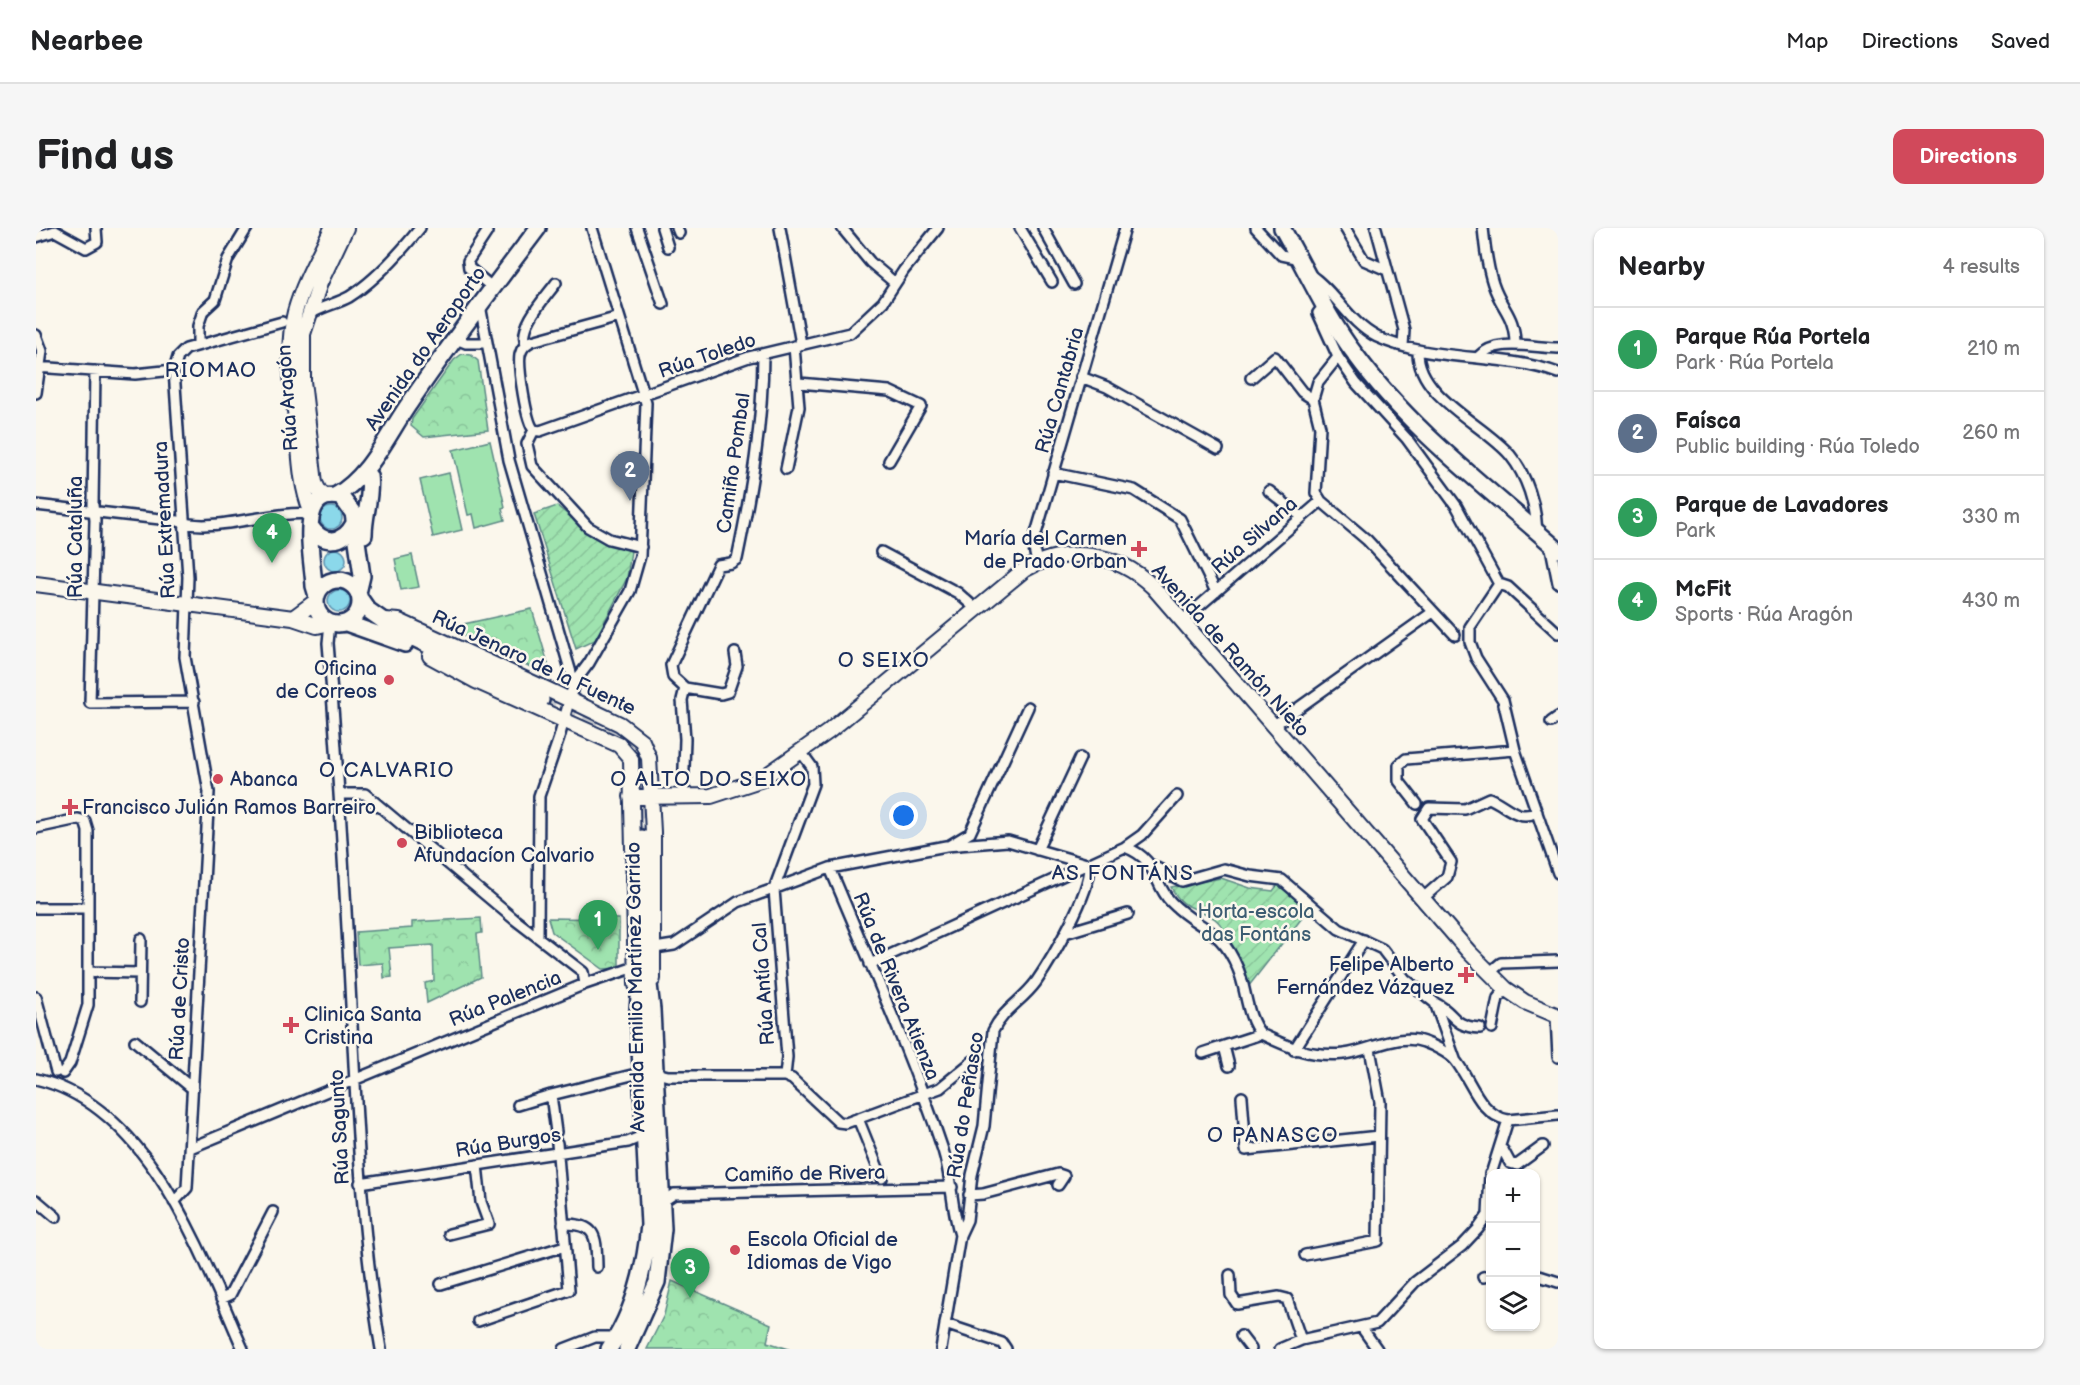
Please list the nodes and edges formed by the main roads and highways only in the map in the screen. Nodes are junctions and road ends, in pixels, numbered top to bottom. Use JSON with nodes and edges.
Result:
{"nodes":[{"id":1,"x":332,"y":228,"type":"edge"},
{"id":2,"x":346,"y":228,"type":"edge"},
{"id":3,"x":538,"y":228,"type":"edge"},
{"id":4,"x":1282,"y":228,"type":"edge"},
{"id":5,"x":288,"y":323,"type":"junction"},
{"id":6,"x":303,"y":334,"type":"junction"},
{"id":7,"x":369,"y":471,"type":"junction"},
{"id":8,"x":331,"y":496,"type":"junction"},
{"id":9,"x":310,"y":517,"type":"junction"},
{"id":10,"x":353,"y":519,"type":"junction"},
{"id":11,"x":1554,"y":547,"type":"edge"},
{"id":12,"x":360,"y":555,"type":"junction"},
{"id":13,"x":36,"y":584,"type":"edge"},
{"id":14,"x":359,"y":596,"type":"junction"},
{"id":15,"x":316,"y":599,"type":"junction"},
{"id":16,"x":293,"y":618,"type":"junction"},
{"id":17,"x":385,"y":620,"type":"junction"},
{"id":18,"x":330,"y":623,"type":"junction"},
{"id":19,"x":346,"y":623,"type":"junction"},
{"id":20,"x":430,"y":656,"type":"junction"},
{"id":21,"x":481,"y":671,"type":"junction"},
{"id":22,"x":541,"y":700,"type":"tunnel mouth"},
{"id":23,"x":631,"y":797,"type":"junction"},
{"id":24,"x":650,"y":797,"type":"junction"},
{"id":25,"x":642,"y":838,"type":"tunnel mouth"},
{"id":26,"x":649,"y":945,"type":"junction"},
{"id":27,"x":645,"y":1008,"type":"junction"},
{"id":28,"x":1557,"y":1016,"type":"edge"},
{"id":29,"x":647,"y":1070,"type":"junction"},
{"id":30,"x":618,"y":1345,"type":"edge"}],
"edges":[{"from":1,"to":5,"type":"main road","name":"Rúa Aragón"},
{"from":2,"to":6,"type":"main road","name":"Rúa Aragón"},
{"from":3,"to":7,"type":"main road","name":"Avenida do Aeroporto"},
{"from":4,"to":11,"type":"main road"},
{"from":5,"to":6,"type":"main road"},
{"from":5,"to":9,"type":"main road","name":"Rúa Aragón"},
{"from":6,"to":8,"type":"main road","name":"Rúa Aragón"},
{"from":7,"to":8,"type":"main road","name":"Avenida do Aeroporto"},
{"from":7,"to":10,"type":"main road","name":"Avenida do Aeroporto"},
{"from":7,"to":12,"type":"main road"},
{"from":8,"to":9,"type":"main road"},
{"from":8,"to":10,"type":"main road","name":"Rúa Aragón"},
{"from":9,"to":10,"type":"main road"},
{"from":9,"to":15,"type":"main road","name":"Rúa Aragón"},
{"from":10,"to":12,"type":"main road"},
{"from":12,"to":14,"type":"main road"},
{"from":13,"to":16,"type":"main road"},
{"from":14,"to":15,"type":"main road"},
{"from":14,"to":17,"type":"main road","name":"Rúa Jenaro de la Fuente"},
{"from":14,"to":19,"type":"main road"},
{"from":15,"to":16,"type":"main road"},
{"from":15,"to":18,"type":"main road","name":"Rúa Aragón"},
{"from":16,"to":18,"type":"main road"},
{"from":17,"to":21,"type":"main road","name":"Rúa Jenaro de la Fuente"},
{"from":17,"to":24,"type":"main road","name":"Rúa Jenaro de la Fuente"},
{"from":18,"to":19,"type":"main road"},
{"from":19,"to":20,"type":"main road","name":"Rúa Jenaro de la Fuente"},
{"from":20,"to":21,"type":"main road","name":"Rúa Jenaro de la Fuente"},
{"from":20,"to":23,"type":"main road","name":"Rúa Jenaro de la Fuente"},
{"from":21,"to":22,"type":"main road"},
{"from":23,"to":24,"type":"main road","name":"Avenida de Ramón Nieto"},
{"from":23,"to":27,"type":"main road","name":"Avenida Emilio Martínez Garrido"},
{"from":24,"to":26,"type":"main road","name":"Avenida Emilio Martínez Garrido"},
{"from":24,"to":28,"type":"main road","name":"Avenida de Ramón Nieto"},
{"from":25,"to":26,"type":"main road","name":"Avenida Emilio Martínez Garrido"},
{"from":26,"to":27,"type":"main road"},
{"from":27,"to":29,"type":"main road","name":"Avenida Emilio Martínez Garrido"},
{"from":29,"to":30,"type":"main road","name":"Avenida Emilio Martínez Garrido"},
{"from":29,"to":30,"type":"main road","name":"Avenida Emilio Martínez Garrido"}]}
